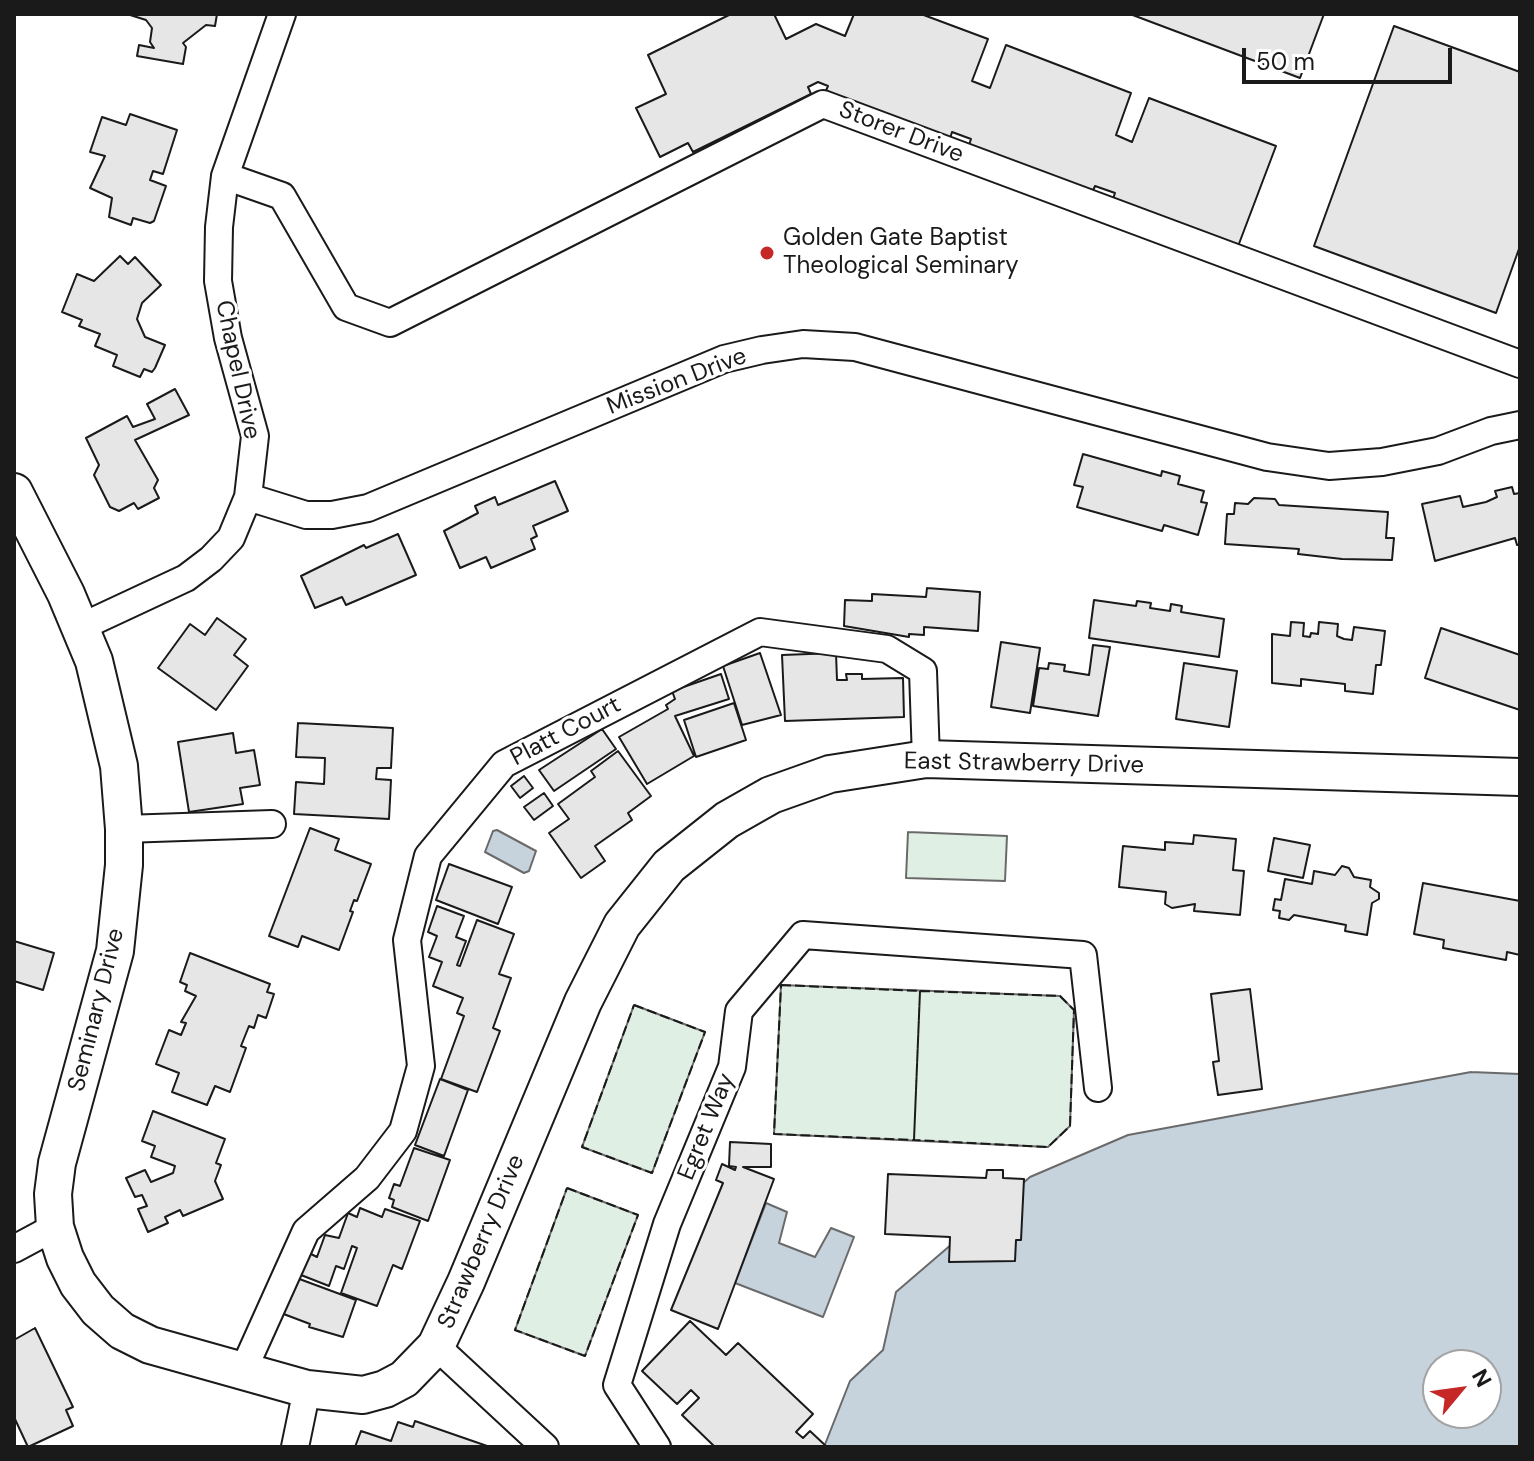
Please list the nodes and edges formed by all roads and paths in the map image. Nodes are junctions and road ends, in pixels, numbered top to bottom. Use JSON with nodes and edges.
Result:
{"nodes":[{"id":1,"x":282,"y":14,"type":"edge"},
{"id":2,"x":225,"y":176,"type":"junction"},
{"id":3,"x":1520,"y":364,"type":"edge"},
{"id":4,"x":1520,"y":425,"type":"edge"},
{"id":5,"x":14,"y":492,"type":"edge"},
{"id":6,"x":248,"y":497,"type":"junction"},
{"id":7,"x":81,"y":627,"type":"junction"},
{"id":8,"x":926,"y":759,"type":"junction"},
{"id":9,"x":1520,"y":777,"type":"edge"},
{"id":10,"x":272,"y":824,"type":"dead end"},
{"id":11,"x":124,"y":829,"type":"junction"},
{"id":12,"x":583,"y":1002,"type":"joint"},
{"id":13,"x":1098,"y":1088,"type":"dead end"},
{"id":14,"x":55,"y":1227,"type":"junction"},
{"id":15,"x":14,"y":1249,"type":"edge"},
{"id":16,"x":436,"y":1346,"type":"junction"},
{"id":17,"x":242,"y":1373,"type":"junction"},
{"id":18,"x":307,"y":1389,"type":"junction"},
{"id":19,"x":295,"y":1447,"type":"edge"},
{"id":20,"x":545,"y":1447,"type":"edge"},
{"id":21,"x":657,"y":1447,"type":"edge"}],
"edges":[{"from":1,"to":2,"type":"street","name":"Chapel Drive"},
{"from":2,"to":3,"type":"street","name":"Storer Drive"},
{"from":2,"to":6,"type":"street","name":"Chapel Drive"},
{"from":4,"to":6,"type":"street","name":"Mission Drive"},
{"from":5,"to":7,"type":"street","name":"Seminary Drive"},
{"from":6,"to":7,"type":"street"},
{"from":7,"to":11,"type":"street","name":"Seminary Drive"},
{"from":8,"to":9,"type":"street","name":"East Strawberry Drive"},
{"from":8,"to":12,"type":"street","name":"East Strawberry Drive"},
{"from":8,"to":17,"type":"street","name":"Platt Court"},
{"from":10,"to":11,"type":"street"},
{"from":11,"to":14,"type":"street","name":"Seminary Drive"},
{"from":12,"to":16,"type":"street","name":"Strawberry Drive"},
{"from":13,"to":21,"type":"street","name":"Egret Way"},
{"from":14,"to":15,"type":"street"},
{"from":14,"to":17,"type":"street","name":"Seminary Drive"},
{"from":16,"to":18,"type":"street","name":"Strawberry Drive"},
{"from":16,"to":20,"type":"street"},
{"from":17,"to":18,"type":"street","name":"Seminary Drive"},
{"from":18,"to":19,"type":"street"}]}
